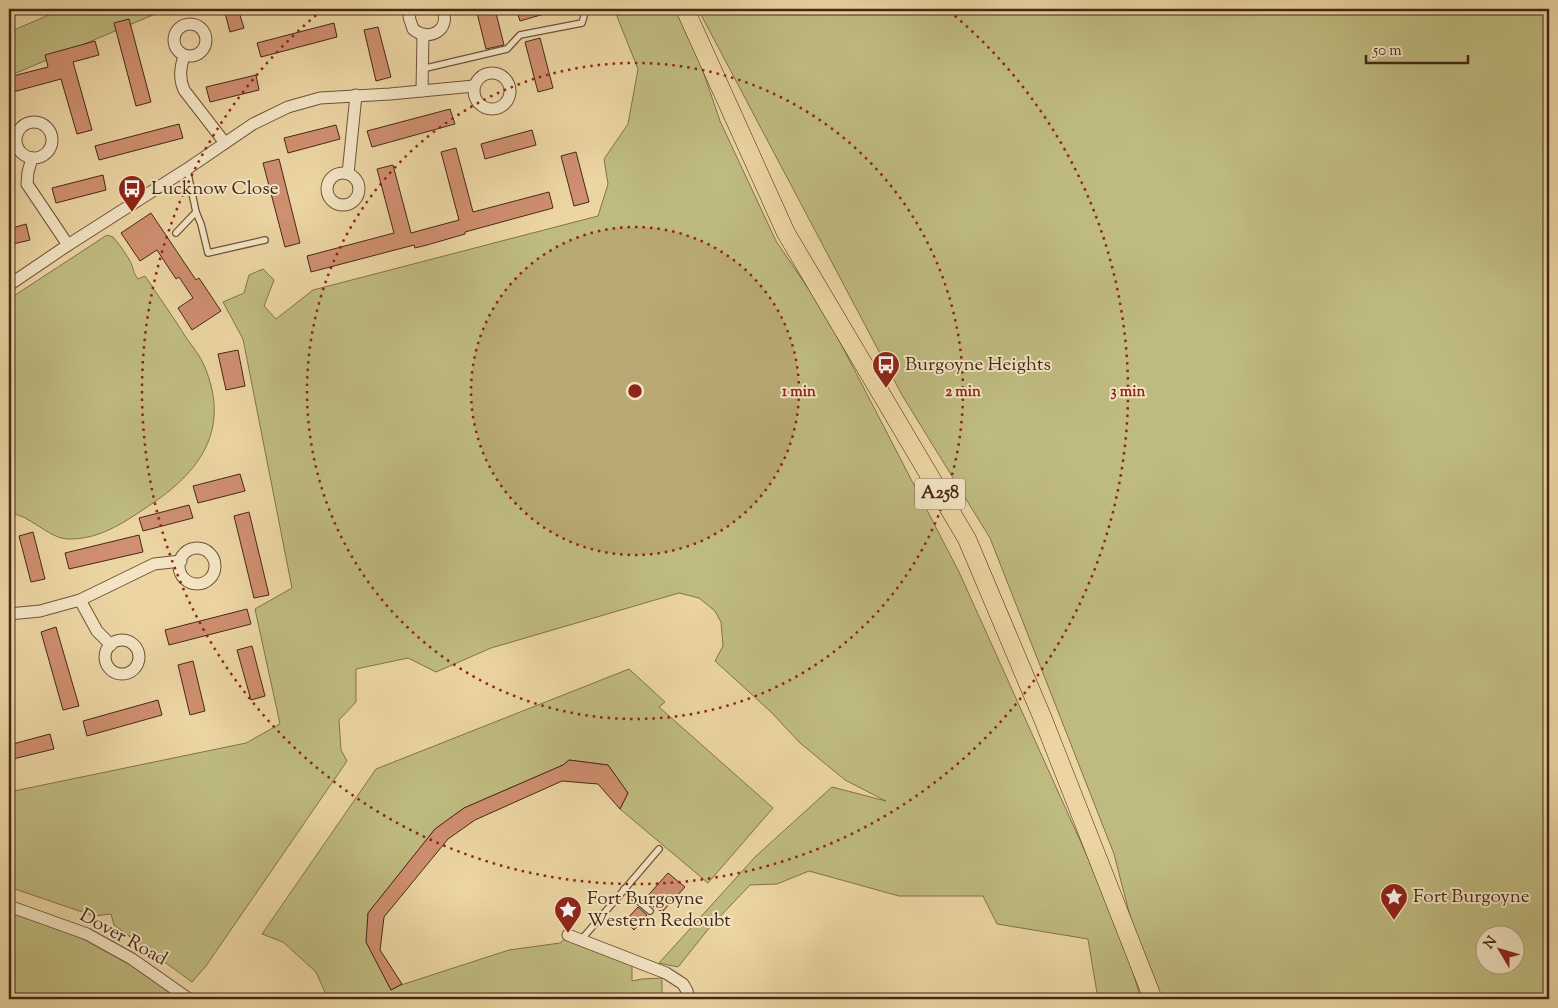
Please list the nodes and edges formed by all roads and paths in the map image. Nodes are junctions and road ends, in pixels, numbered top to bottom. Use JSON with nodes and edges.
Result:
{"nodes":[{"id":1,"x":412,"y":9,"type":"edge"},
{"id":2,"x":442,"y":9,"type":"edge"},
{"id":3,"x":586,"y":9,"type":"edge"},
{"id":4,"x":685,"y":9,"type":"edge"},
{"id":5,"x":423,"y":35,"type":"junction"},
{"id":6,"x":184,"y":56,"type":"dead end"},
{"id":7,"x":422,"y":69,"type":"junction"},
{"id":8,"x":474,"y":86,"type":"dead end"},
{"id":9,"x":422,"y":91,"type":"junction"},
{"id":10,"x":356,"y":95,"type":"junction"},
{"id":11,"x":225,"y":143,"type":"junction"},
{"id":12,"x":32,"y":158,"type":"dead end"},
{"id":13,"x":187,"y":169,"type":"junction"},
{"id":14,"x":348,"y":174,"type":"dead end"},
{"id":15,"x":196,"y":212,"type":"junction"},
{"id":16,"x":176,"y":233,"type":"dead end"},
{"id":17,"x":265,"y":240,"type":"dead end"},
{"id":18,"x":68,"y":245,"type":"junction"},
{"id":19,"x":9,"y":285,"type":"edge"},
{"id":20,"x":181,"y":561,"type":"dead end"},
{"id":21,"x":80,"y":600,"type":"junction"},
{"id":22,"x":9,"y":614,"type":"edge"},
{"id":23,"x":111,"y":645,"type":"dead end"},
{"id":24,"x":659,"y":849,"type":"dead end"},
{"id":25,"x":624,"y":889,"type":"junction"},
{"id":26,"x":9,"y":906,"type":"edge"},
{"id":27,"x":650,"y":911,"type":"dead end"},
{"id":28,"x":568,"y":934,"type":"dead end"},
{"id":29,"x":580,"y":940,"type":"junction"},
{"id":30,"x":189,"y":999,"type":"edge"},
{"id":31,"x":689,"y":999,"type":"edge"},
{"id":32,"x":1153,"y":999,"type":"edge"}],
"edges":[{"from":1,"to":5,"type":"street"},
{"from":2,"to":5,"type":"street"},
{"from":3,"to":7,"type":"lane"},
{"from":4,"to":32,"type":"main road","number":"A258"},
{"from":5,"to":7,"type":"street"},
{"from":6,"to":11,"type":"street"},
{"from":7,"to":9,"type":"street"},
{"from":8,"to":9,"type":"street"},
{"from":9,"to":10,"type":"street"},
{"from":10,"to":11,"type":"street"},
{"from":10,"to":14,"type":"street"},
{"from":11,"to":13,"type":"street"},
{"from":12,"to":18,"type":"street"},
{"from":13,"to":15,"type":"lane"},
{"from":13,"to":18,"type":"street"},
{"from":15,"to":16,"type":"lane"},
{"from":15,"to":17,"type":"lane"},
{"from":18,"to":19,"type":"street"},
{"from":20,"to":21,"type":"street"},
{"from":21,"to":22,"type":"street"},
{"from":21,"to":23,"type":"street"},
{"from":24,"to":25,"type":"lane"},
{"from":25,"to":27,"type":"lane"},
{"from":25,"to":29,"type":"lane"},
{"from":26,"to":30,"type":"street","name":"Dover Road"},
{"from":28,"to":29,"type":"street"},
{"from":29,"to":31,"type":"street"}]}
